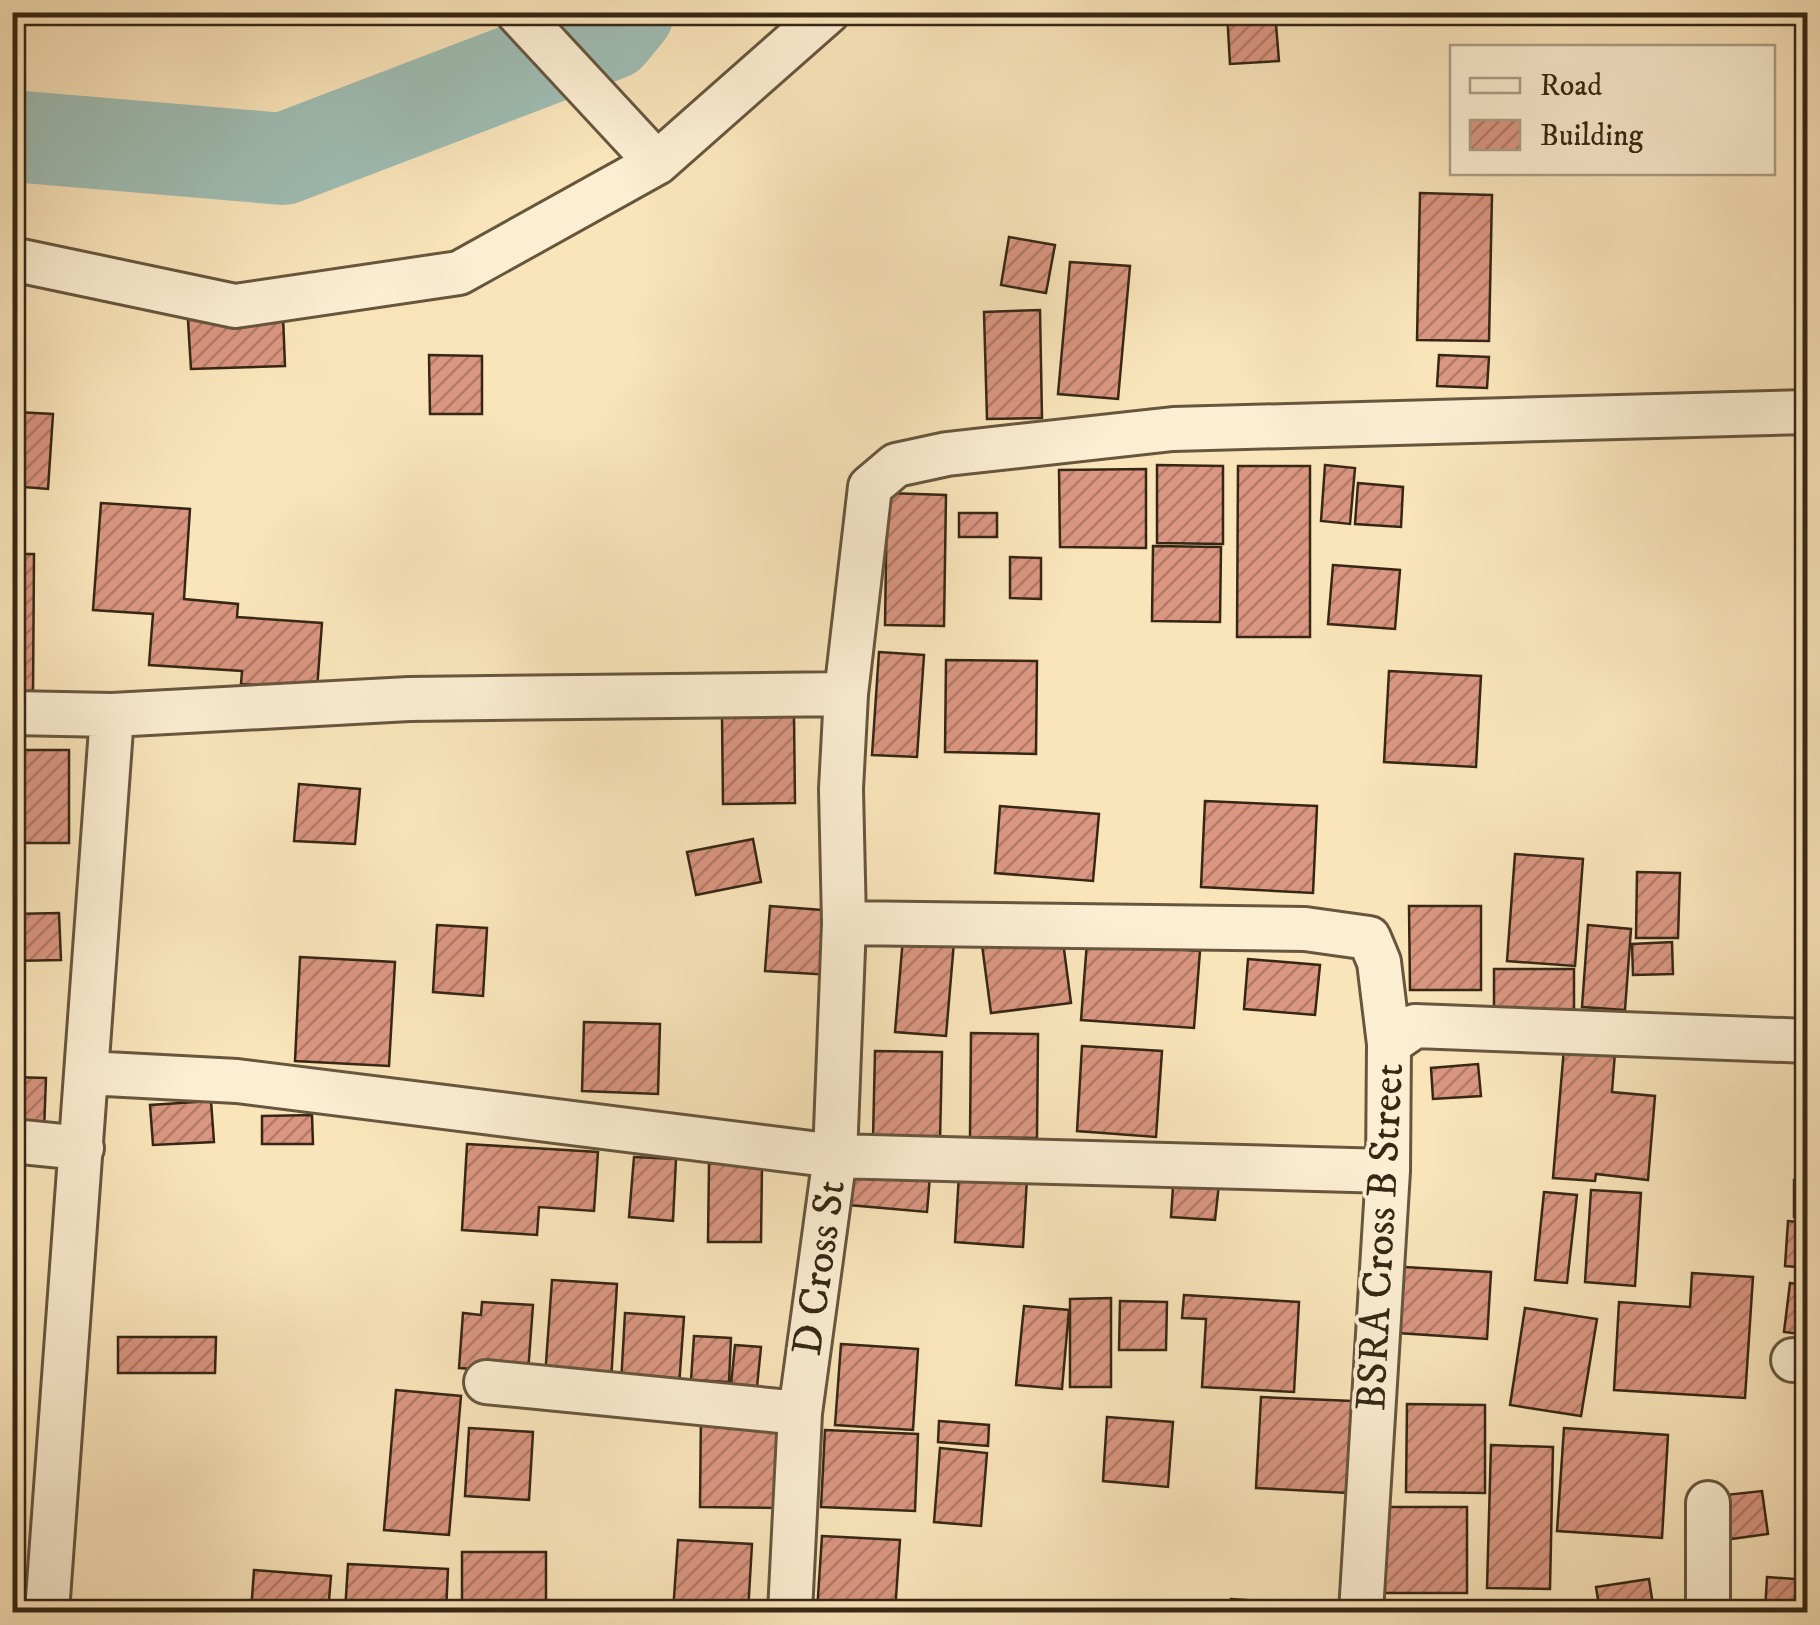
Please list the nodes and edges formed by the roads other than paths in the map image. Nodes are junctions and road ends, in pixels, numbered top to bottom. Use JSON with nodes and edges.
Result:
{"nodes":[{"id":1,"x":517,"y":12,"type":"edge"},
{"id":2,"x":828,"y":12,"type":"edge"},
{"id":3,"x":657,"y":163,"type":"junction"},
{"id":4,"x":12,"y":260,"type":"edge"},
{"id":5,"x":1808,"y":412,"type":"edge"},
{"id":6,"x":846,"y":694,"type":"junction"},
{"id":7,"x":12,"y":713,"type":"edge"},
{"id":8,"x":112,"y":715,"type":"junction"},
{"id":9,"x":844,"y":923,"type":"junction"},
{"id":10,"x":1808,"y":1041,"type":"edge"},
{"id":11,"x":1389,"y":1044,"type":"junction"},
{"id":12,"x":86,"y":1073,"type":"junction"},
{"id":13,"x":12,"y":1141,"type":"edge"},
{"id":14,"x":82,"y":1148,"type":"junction"},
{"id":15,"x":834,"y":1156,"type":"junction"},
{"id":16,"x":1388,"y":1172,"type":"junction"},
{"id":17,"x":486,"y":1382,"type":"dead end"},
{"id":18,"x":800,"y":1413,"type":"junction"},
{"id":19,"x":1708,"y":1504,"type":"dead end"},
{"id":20,"x":47,"y":1612,"type":"edge"},
{"id":21,"x":790,"y":1612,"type":"edge"},
{"id":22,"x":1361,"y":1612,"type":"edge"},
{"id":23,"x":1708,"y":1612,"type":"edge"}],
"edges":[{"from":1,"to":3,"type":"street"},
{"from":2,"to":3,"type":"street"},
{"from":3,"to":4,"type":"street"},
{"from":5,"to":6,"type":"street","name":"D Cross St"},
{"from":6,"to":8,"type":"street"},
{"from":6,"to":9,"type":"street","name":"D Cross St"},
{"from":7,"to":8,"type":"street"},
{"from":8,"to":12,"type":"street"},
{"from":9,"to":11,"type":"street"},
{"from":9,"to":15,"type":"street","name":"D Cross St"},
{"from":10,"to":11,"type":"street","name":"BSRA Cross B Street"},
{"from":11,"to":16,"type":"street","name":"BSRA Cross B Street"},
{"from":12,"to":14,"type":"street"},
{"from":12,"to":15,"type":"street"},
{"from":13,"to":14,"type":"street"},
{"from":14,"to":20,"type":"street"},
{"from":15,"to":16,"type":"street"},
{"from":15,"to":18,"type":"street","name":"D Cross St"},
{"from":16,"to":22,"type":"street","name":"BSRA Cross B Street"},
{"from":17,"to":18,"type":"street"},
{"from":18,"to":21,"type":"street","name":"D Cross St"},
{"from":19,"to":23,"type":"street"}]}
